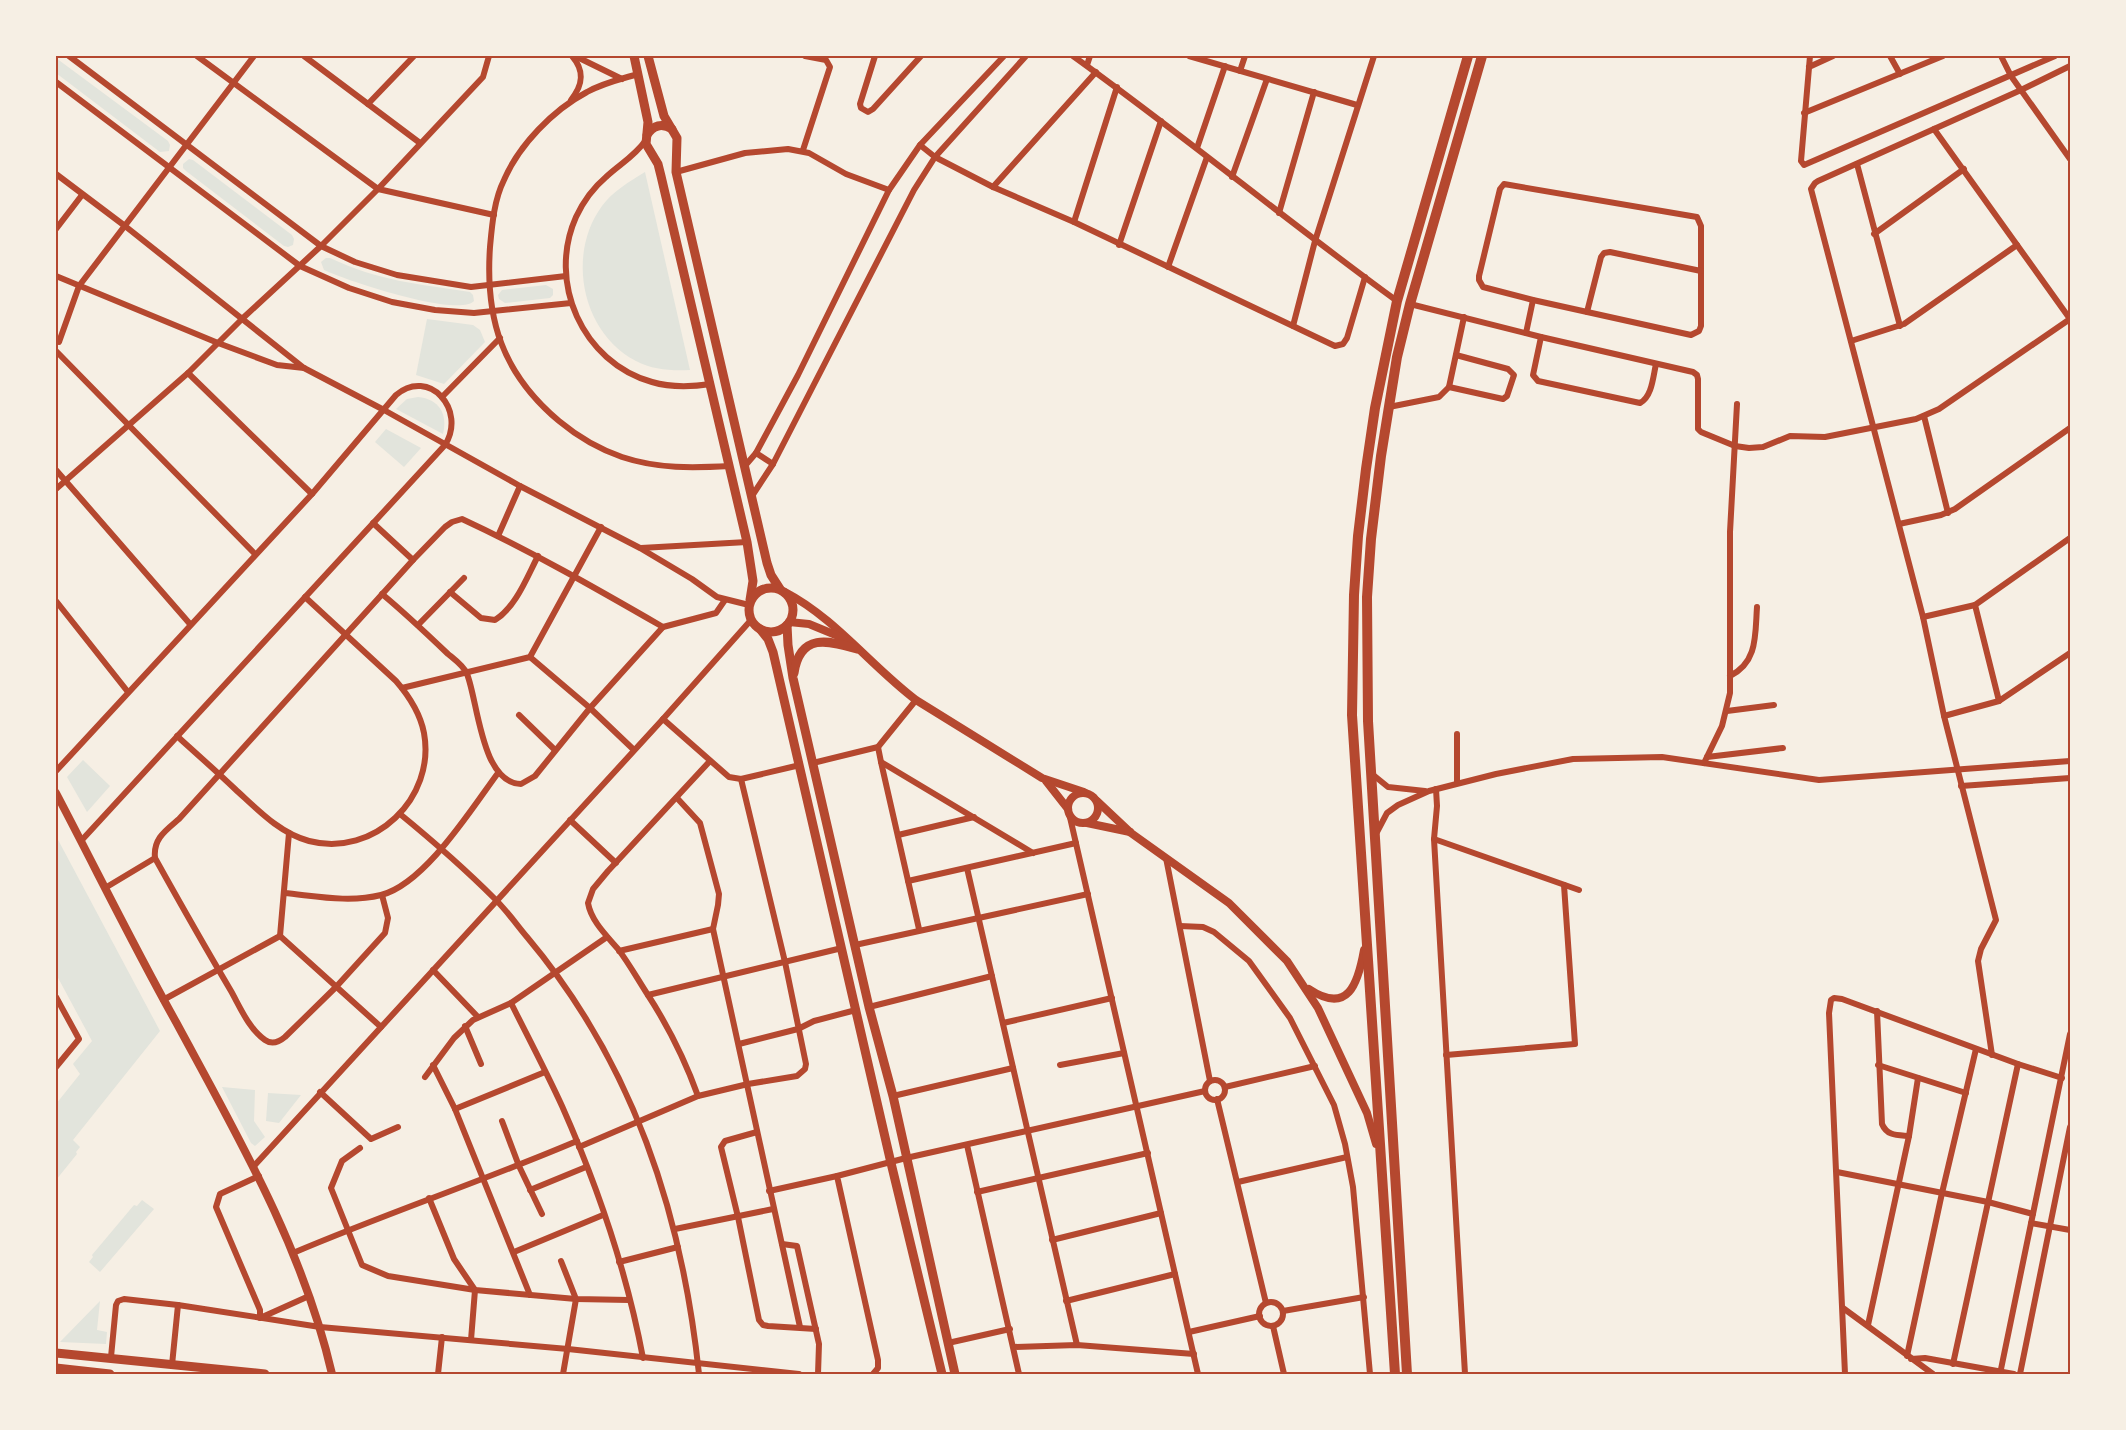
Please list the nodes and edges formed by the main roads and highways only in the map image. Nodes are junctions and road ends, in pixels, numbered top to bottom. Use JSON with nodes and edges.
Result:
{"nodes":[{"id":1,"x":634,"y":56,"type":"edge"},
{"id":2,"x":648,"y":56,"type":"edge"},
{"id":3,"x":1468,"y":56,"type":"edge"},
{"id":4,"x":1482,"y":56,"type":"edge"},
{"id":5,"x":672,"y":129,"type":"junction"},
{"id":6,"x":646,"y":137,"type":"junction"},
{"id":7,"x":675,"y":148,"type":"junction"},
{"id":8,"x":651,"y":153,"type":"junction"},
{"id":9,"x":782,"y":590,"type":"junction"},
{"id":10,"x":749,"y":602,"type":"junction"},
{"id":11,"x":788,"y":624,"type":"junction"},
{"id":12,"x":760,"y":629,"type":"junction"},
{"id":13,"x":857,"y":649,"type":"road end"},
{"id":14,"x":793,"y":678,"type":"junction"},
{"id":15,"x":56,"y":1353,"type":"edge"},
{"id":16,"x":56,"y":1368,"type":"edge"},
{"id":17,"x":75,"y":1372,"type":"edge"},
{"id":18,"x":110,"y":1374,"type":"edge"},
{"id":19,"x":265,"y":1374,"type":"edge"},
{"id":20,"x":942,"y":1374,"type":"edge"},
{"id":21,"x":955,"y":1374,"type":"edge"},
{"id":22,"x":1395,"y":1374,"type":"edge"},
{"id":23,"x":1407,"y":1374,"type":"edge"}],
"edges":[{"from":1,"to":6,"type":"main road"},
{"from":2,"to":5,"type":"main road"},
{"from":3,"to":22,"type":"highway"},
{"from":4,"to":23,"type":"highway"},
{"from":5,"to":6,"type":"main road"},
{"from":5,"to":7,"type":"main road"},
{"from":6,"to":8,"type":"main road"},
{"from":7,"to":8,"type":"main road"},
{"from":7,"to":9,"type":"main road"},
{"from":8,"to":10,"type":"main road"},
{"from":9,"to":10,"type":"main road"},
{"from":9,"to":11,"type":"main road"},
{"from":10,"to":12,"type":"main road"},
{"from":11,"to":12,"type":"main road"},
{"from":11,"to":14,"type":"main road"},
{"from":12,"to":20,"type":"main road"},
{"from":13,"to":14,"type":"main road"},
{"from":14,"to":21,"type":"main road"},
{"from":15,"to":19,"type":"main road"},
{"from":16,"to":17,"type":"main road"},
{"from":17,"to":18,"type":"main road"}]}
